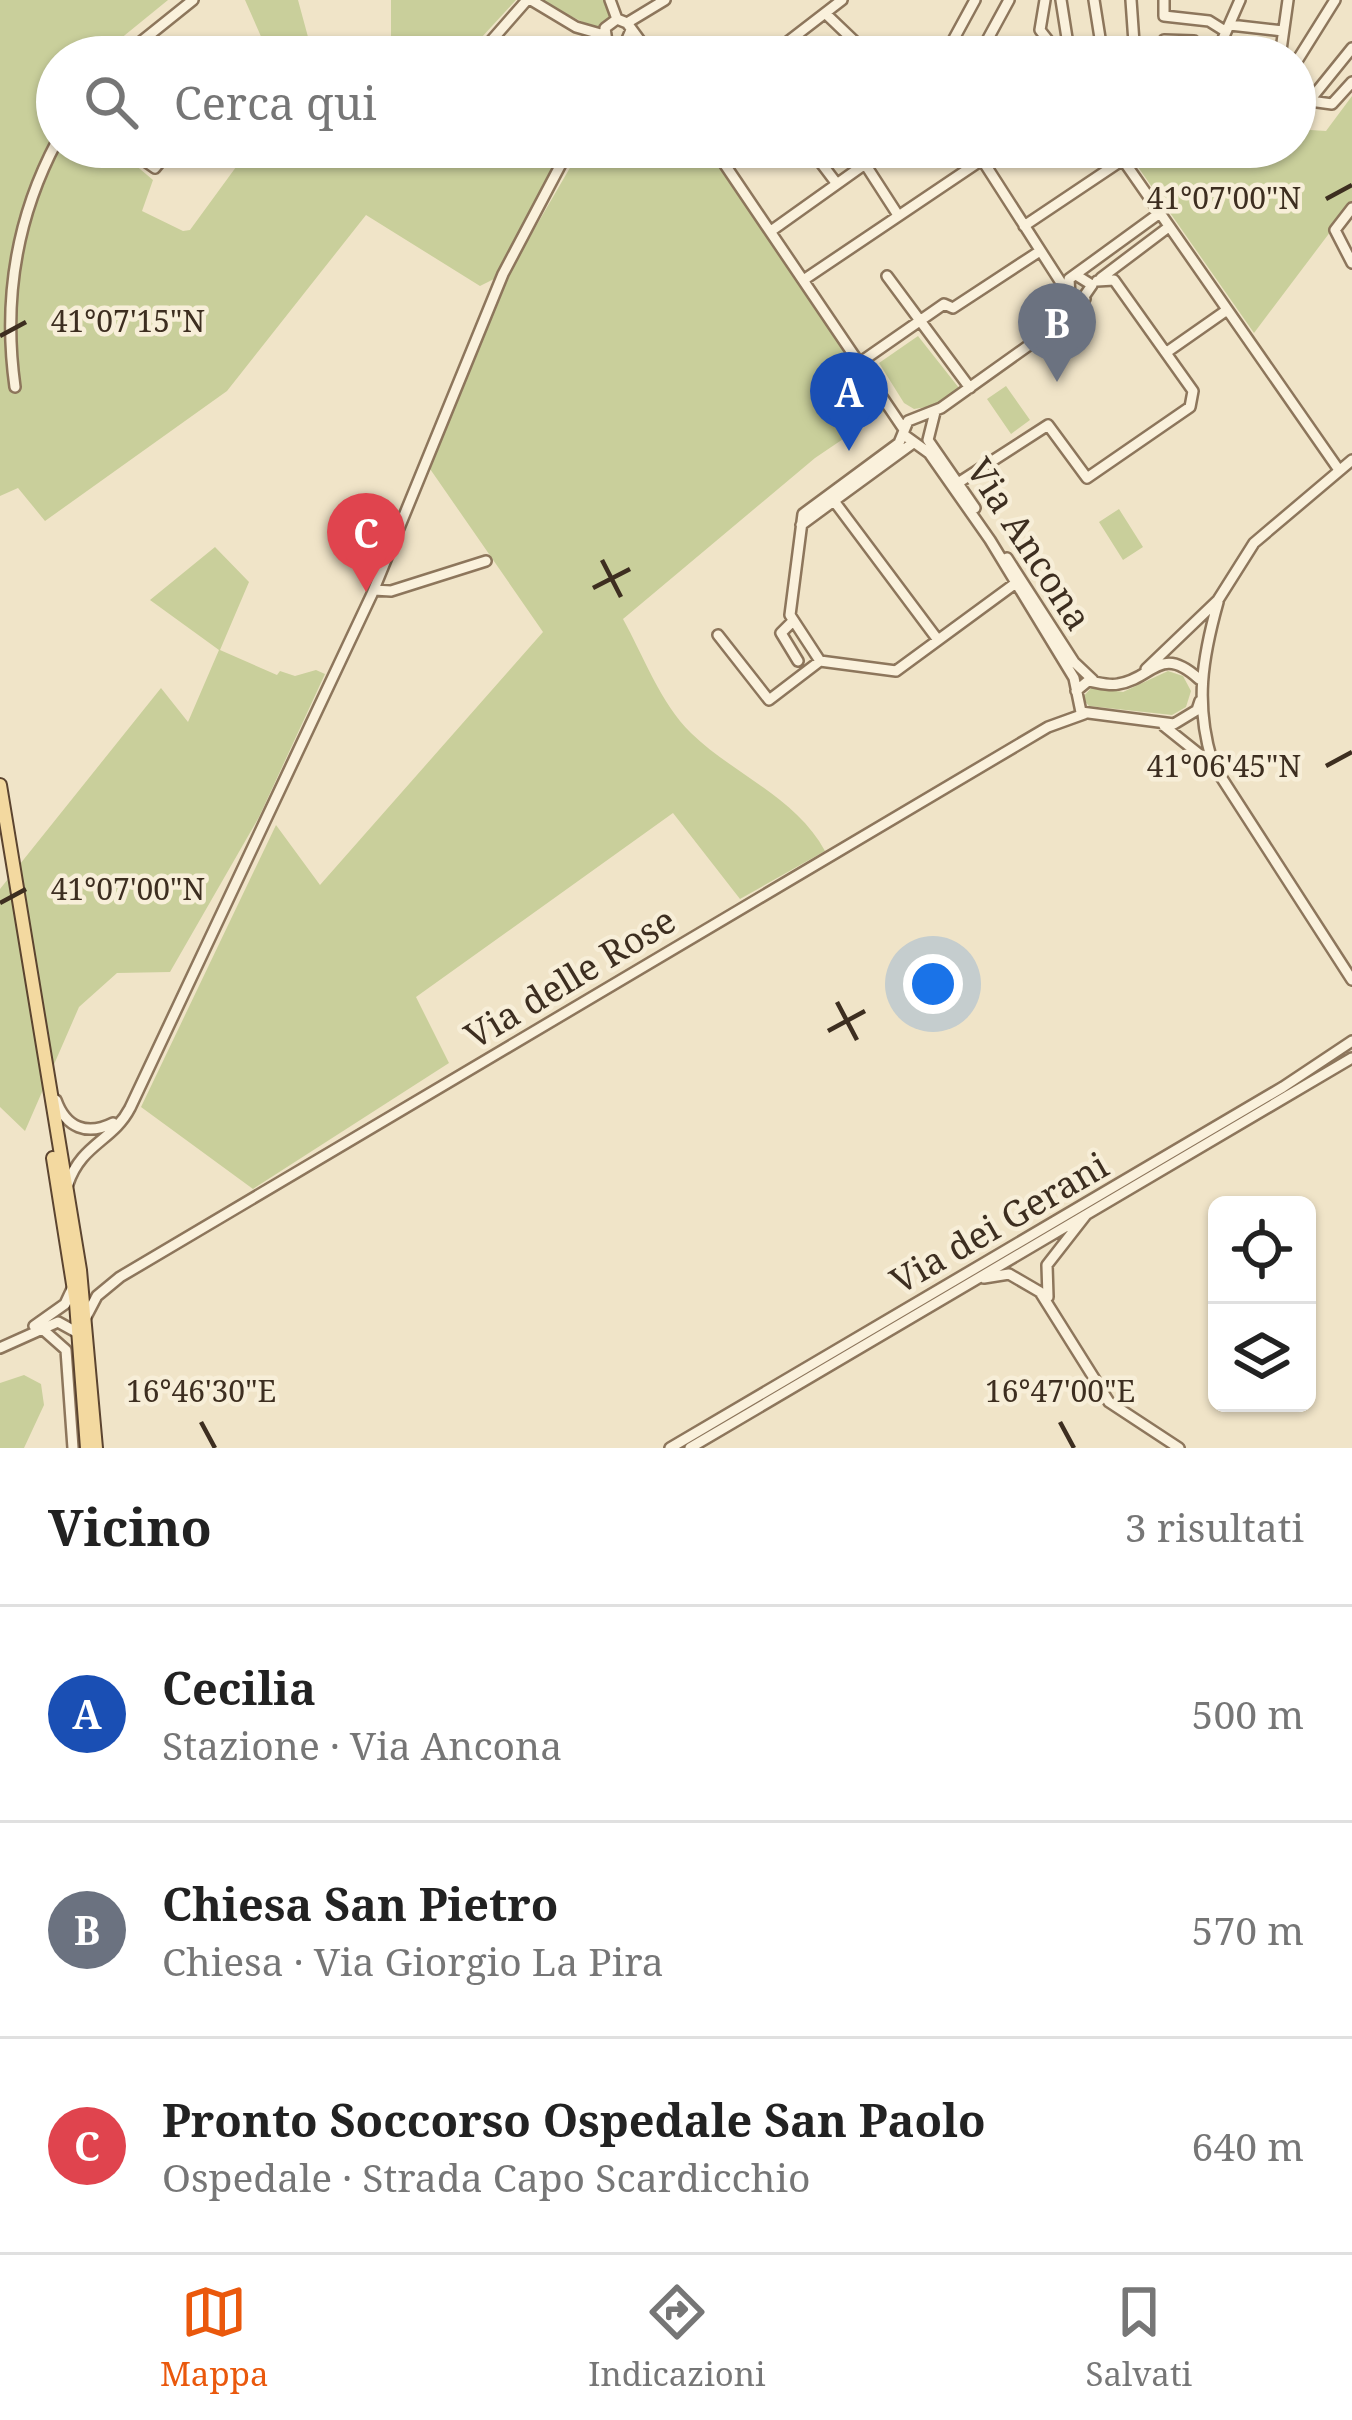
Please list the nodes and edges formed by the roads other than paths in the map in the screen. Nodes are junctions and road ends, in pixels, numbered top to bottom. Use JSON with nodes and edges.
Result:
{"nodes":[{"id":1,"x":194,"y":0,"type":"edge"},
{"id":2,"x":529,"y":0,"type":"edge"},
{"id":3,"x":610,"y":0,"type":"edge"},
{"id":4,"x":665,"y":0,"type":"edge"},
{"id":5,"x":842,"y":0,"type":"edge"},
{"id":6,"x":975,"y":0,"type":"edge"},
{"id":7,"x":1009,"y":0,"type":"edge"},
{"id":8,"x":1045,"y":0,"type":"edge"},
{"id":9,"x":1061,"y":0,"type":"edge"},
{"id":10,"x":1094,"y":0,"type":"edge"},
{"id":11,"x":1131,"y":0,"type":"edge"},
{"id":12,"x":1165,"y":0,"type":"edge"},
{"id":13,"x":1240,"y":0,"type":"edge"},
{"id":14,"x":1288,"y":0,"type":"edge"},
{"id":15,"x":1335,"y":0,"type":"edge"},
{"id":16,"x":826,"y":14,"type":"junction"},
{"id":17,"x":1228,"y":28,"type":"junction"},
{"id":18,"x":1283,"y":31,"type":"junction"},
{"id":19,"x":149,"y":36,"type":"edge"},
{"id":20,"x":496,"y":36,"type":"edge"},
{"id":21,"x":598,"y":36,"type":"edge"},
{"id":22,"x":621,"y":36,"type":"edge"},
{"id":23,"x":625,"y":36,"type":"edge"},
{"id":24,"x":796,"y":36,"type":"edge"},
{"id":25,"x":849,"y":36,"type":"edge"},
{"id":26,"x":956,"y":36,"type":"edge"},
{"id":27,"x":989,"y":36,"type":"edge"},
{"id":28,"x":1046,"y":36,"type":"edge"},
{"id":29,"x":1064,"y":36,"type":"edge"},
{"id":30,"x":1099,"y":36,"type":"edge"},
{"id":31,"x":1134,"y":36,"type":"edge"},
{"id":32,"x":1224,"y":36,"type":"edge"},
{"id":33,"x":1282,"y":36,"type":"edge"},
{"id":34,"x":1312,"y":36,"type":"edge"},
{"id":35,"x":1352,"y":48,"type":"edge"},
{"id":36,"x":1352,"y":82,"type":"edge"},
{"id":37,"x":1316,"y":93,"type":"edge"},
{"id":38,"x":1316,"y":100,"type":"edge"},
{"id":39,"x":45,"y":168,"type":"edge"},
{"id":40,"x":559,"y":168,"type":"edge"},
{"id":41,"x":728,"y":168,"type":"edge"},
{"id":42,"x":824,"y":168,"type":"edge"},
{"id":43,"x":859,"y":168,"type":"edge"},
{"id":44,"x":868,"y":168,"type":"edge"},
{"id":45,"x":965,"y":168,"type":"edge"},
{"id":46,"x":981,"y":168,"type":"edge"},
{"id":47,"x":1111,"y":168,"type":"edge"},
{"id":48,"x":1126,"y":168,"type":"edge"},
{"id":49,"x":837,"y":184,"type":"junction"},
{"id":50,"x":1352,"y":208,"type":"edge"},
{"id":51,"x":896,"y":212,"type":"junction"},
{"id":52,"x":1157,"y":215,"type":"junction"},
{"id":53,"x":1024,"y":226,"type":"junction"},
{"id":54,"x":1166,"y":229,"type":"junction"},
{"id":55,"x":771,"y":231,"type":"junction"},
{"id":56,"x":1040,"y":251,"type":"junction"},
{"id":57,"x":1352,"y":263,"type":"edge"},
{"id":58,"x":887,"y":275,"type":"dead end"},
{"id":59,"x":1055,"y":275,"type":"junction"},
{"id":60,"x":1074,"y":276,"type":"junction"},
{"id":61,"x":805,"y":278,"type":"junction"},
{"id":62,"x":1094,"y":283,"type":"junction"},
{"id":63,"x":1070,"y":295,"type":"junction"},
{"id":64,"x":1085,"y":299,"type":"junction"},
{"id":65,"x":1227,"y":310,"type":"junction"},
{"id":66,"x":1070,"y":316,"type":"junction"},
{"id":67,"x":921,"y":320,"type":"junction"},
{"id":68,"x":1167,"y":352,"type":"junction"},
{"id":69,"x":865,"y":359,"type":"junction"},
{"id":70,"x":15,"y":387,"type":"dead end"},
{"id":71,"x":970,"y":388,"type":"junction"},
{"id":72,"x":935,"y":412,"type":"junction"},
{"id":73,"x":908,"y":425,"type":"junction"},
{"id":74,"x":927,"y":431,"type":"junction"},
{"id":75,"x":913,"y":443,"type":"junction"},
{"id":76,"x":1352,"y":460,"type":"edge"},
{"id":77,"x":1340,"y":470,"type":"junction"},
{"id":78,"x":958,"y":483,"type":"junction"},
{"id":79,"x":834,"y":501,"type":"junction"},
{"id":80,"x":801,"y":525,"type":"junction"},
{"id":81,"x":486,"y":561,"type":"dead end"},
{"id":82,"x":1016,"y":583,"type":"junction"},
{"id":83,"x":374,"y":590,"type":"junction"},
{"id":84,"x":1218,"y":600,"type":"junction"},
{"id":85,"x":794,"y":620,"type":"junction"},
{"id":86,"x":718,"y":635,"type":"dead end"},
{"id":87,"x":938,"y":640,"type":"junction"},
{"id":88,"x":798,"y":661,"type":"dead end"},
{"id":89,"x":820,"y":661,"type":"junction"},
{"id":90,"x":1146,"y":669,"type":"junction"},
{"id":91,"x":1199,"y":679,"type":"junction"},
{"id":92,"x":1093,"y":680,"type":"junction"},
{"id":93,"x":1075,"y":696,"type":"junction"},
{"id":94,"x":1200,"y":701,"type":"junction"},
{"id":95,"x":1084,"y":714,"type":"junction"},
{"id":96,"x":1161,"y":724,"type":"junction"},
{"id":97,"x":1048,"y":727,"type":"junction"},
{"id":98,"x":1214,"y":766,"type":"junction"},
{"id":99,"x":0,"y":785,"type":"edge"},
{"id":100,"x":0,"y":832,"type":"edge"},
{"id":101,"x":1350,"y":974,"type":"edge"},
{"id":102,"x":1352,"y":1041,"type":"edge"},
{"id":103,"x":1352,"y":1058,"type":"edge"},
{"id":104,"x":47,"y":1077,"type":"junction"},
{"id":105,"x":130,"y":1108,"type":"junction"},
{"id":106,"x":66,"y":1186,"type":"junction"},
{"id":107,"x":1088,"y":1212,"type":"junction"},
{"id":108,"x":120,"y":1276,"type":"junction"},
{"id":109,"x":76,"y":1277,"type":"junction"},
{"id":110,"x":977,"y":1279,"type":"junction"},
{"id":111,"x":1052,"y":1308,"type":"junction"},
{"id":112,"x":86,"y":1317,"type":"junction"},
{"id":113,"x":40,"y":1327,"type":"junction"},
{"id":114,"x":24,"y":1334,"type":"junction"},
{"id":115,"x":78,"y":1334,"type":"junction"},
{"id":116,"x":0,"y":1348,"type":"edge"},
{"id":117,"x":73,"y":1448,"type":"edge"},
{"id":118,"x":92,"y":1448,"type":"edge"},
{"id":119,"x":670,"y":1448,"type":"edge"},
{"id":120,"x":690,"y":1448,"type":"edge"},
{"id":121,"x":1179,"y":1448,"type":"edge"}],
"edges":[{"from":1,"to":19,"type":"street"},
{"from":2,"to":20,"type":"street"},
{"from":2,"to":21,"type":"street"},
{"from":3,"to":22,"type":"street"},
{"from":4,"to":23,"type":"street"},
{"from":5,"to":16,"type":"street"},
{"from":6,"to":26,"type":"street"},
{"from":7,"to":27,"type":"street"},
{"from":8,"to":28,"type":"street"},
{"from":9,"to":29,"type":"street"},
{"from":10,"to":30,"type":"street"},
{"from":11,"to":31,"type":"street"},
{"from":12,"to":17,"type":"street"},
{"from":13,"to":17,"type":"street"},
{"from":14,"to":18,"type":"street"},
{"from":15,"to":34,"type":"street"},
{"from":16,"to":24,"type":"street"},
{"from":16,"to":25,"type":"street"},
{"from":17,"to":18,"type":"street"},
{"from":17,"to":32,"type":"street"},
{"from":18,"to":33,"type":"street"},
{"from":35,"to":37,"type":"street"},
{"from":36,"to":38,"type":"street"},
{"from":39,"to":70,"type":"street"},
{"from":40,"to":83,"type":"street"},
{"from":41,"to":55,"type":"street"},
{"from":42,"to":49,"type":"street"},
{"from":43,"to":49,"type":"street"},
{"from":44,"to":51,"type":"street"},
{"from":45,"to":51,"type":"street"},
{"from":46,"to":53,"type":"street"},
{"from":47,"to":53,"type":"street"},
{"from":48,"to":52,"type":"street"},
{"from":49,"to":55,"type":"street"},
{"from":50,"to":57,"type":"street"},
{"from":51,"to":61,"type":"street"},
{"from":52,"to":54,"type":"street"},
{"from":52,"to":60,"type":"street"},
{"from":53,"to":56,"type":"street"},
{"from":54,"to":62,"type":"street"},
{"from":54,"to":65,"type":"street"},
{"from":55,"to":61,"type":"street"},
{"from":56,"to":59,"type":"street"},
{"from":56,"to":67,"type":"street"},
{"from":58,"to":67,"type":"street"},
{"from":59,"to":60,"type":"street"},
{"from":59,"to":63,"type":"street"},
{"from":60,"to":62,"type":"street"},
{"from":60,"to":63,"type":"street"},
{"from":61,"to":69,"type":"street"},
{"from":61,"to":73,"type":"street"},
{"from":62,"to":64,"type":"street"},
{"from":62,"to":68,"type":"street"},
{"from":63,"to":64,"type":"street"},
{"from":63,"to":66,"type":"street"},
{"from":64,"to":66,"type":"street"},
{"from":65,"to":68,"type":"street"},
{"from":65,"to":77,"type":"street"},
{"from":66,"to":71,"type":"street"},
{"from":67,"to":69,"type":"street"},
{"from":67,"to":71,"type":"street"},
{"from":68,"to":78,"type":"street"},
{"from":69,"to":73,"type":"street"},
{"from":71,"to":72,"type":"street"},
{"from":72,"to":73,"type":"street"},
{"from":72,"to":74,"type":"street"},
{"from":73,"to":74,"type":"street","name":"Via Ancona"},
{"from":73,"to":75,"type":"street","name":"Via Ancona"},
{"from":73,"to":80,"type":"street"},
{"from":74,"to":75,"type":"street"},
{"from":74,"to":78,"type":"street","name":"Via Ancona"},
{"from":75,"to":79,"type":"street"},
{"from":75,"to":82,"type":"street","name":"Via Ancona"},
{"from":76,"to":77,"type":"street"},
{"from":77,"to":84,"type":"street"},
{"from":78,"to":92,"type":"street","name":"Via Ancona"},
{"from":79,"to":80,"type":"street"},
{"from":79,"to":87,"type":"street"},
{"from":80,"to":85,"type":"street"},
{"from":81,"to":83,"type":"street"},
{"from":82,"to":87,"type":"street"},
{"from":82,"to":93,"type":"street","name":"Via Ancona"},
{"from":83,"to":105,"type":"street"},
{"from":84,"to":90,"type":"street"},
{"from":84,"to":91,"type":"street"},
{"from":85,"to":88,"type":"street"},
{"from":85,"to":89,"type":"street"},
{"from":86,"to":89,"type":"street"},
{"from":87,"to":89,"type":"street"},
{"from":90,"to":91,"type":"street"},
{"from":90,"to":92,"type":"street"},
{"from":91,"to":94,"type":"street"},
{"from":92,"to":93,"type":"street","name":"Via delle Rose"},
{"from":93,"to":95,"type":"street","name":"Via Ancona"},
{"from":93,"to":97,"type":"street","name":"Via delle Rose"},
{"from":94,"to":96,"type":"street"},
{"from":94,"to":98,"type":"street"},
{"from":95,"to":96,"type":"street"},
{"from":95,"to":97,"type":"street","name":"Via delle Rose"},
{"from":96,"to":98,"type":"street"},
{"from":97,"to":108,"type":"street","name":"Via delle Rose"},
{"from":98,"to":101,"type":"street"},
{"from":99,"to":104,"type":"main road"},
{"from":100,"to":109,"type":"main road"},
{"from":102,"to":119,"type":"street","name":"Via dei Gerani"},
{"from":103,"to":107,"type":"street","name":"Via dei Gerani"},
{"from":104,"to":105,"type":"street"},
{"from":104,"to":106,"type":"main road"},
{"from":105,"to":106,"type":"street"},
{"from":106,"to":109,"type":"main road"},
{"from":107,"to":110,"type":"street","name":"Via dei Gerani"},
{"from":107,"to":111,"type":"street"},
{"from":108,"to":109,"type":"street"},
{"from":108,"to":112,"type":"street","name":"Via delle Rose"},
{"from":109,"to":112,"type":"main road"},
{"from":109,"to":114,"type":"street"},
{"from":109,"to":115,"type":"main road"},
{"from":110,"to":111,"type":"street"},
{"from":110,"to":120,"type":"street","name":"Via dei Gerani"},
{"from":111,"to":121,"type":"street"},
{"from":112,"to":118,"type":"main road"},
{"from":113,"to":114,"type":"street"},
{"from":113,"to":115,"type":"street"},
{"from":113,"to":117,"type":"street"},
{"from":114,"to":116,"type":"street"},
{"from":115,"to":118,"type":"main road"}]}
